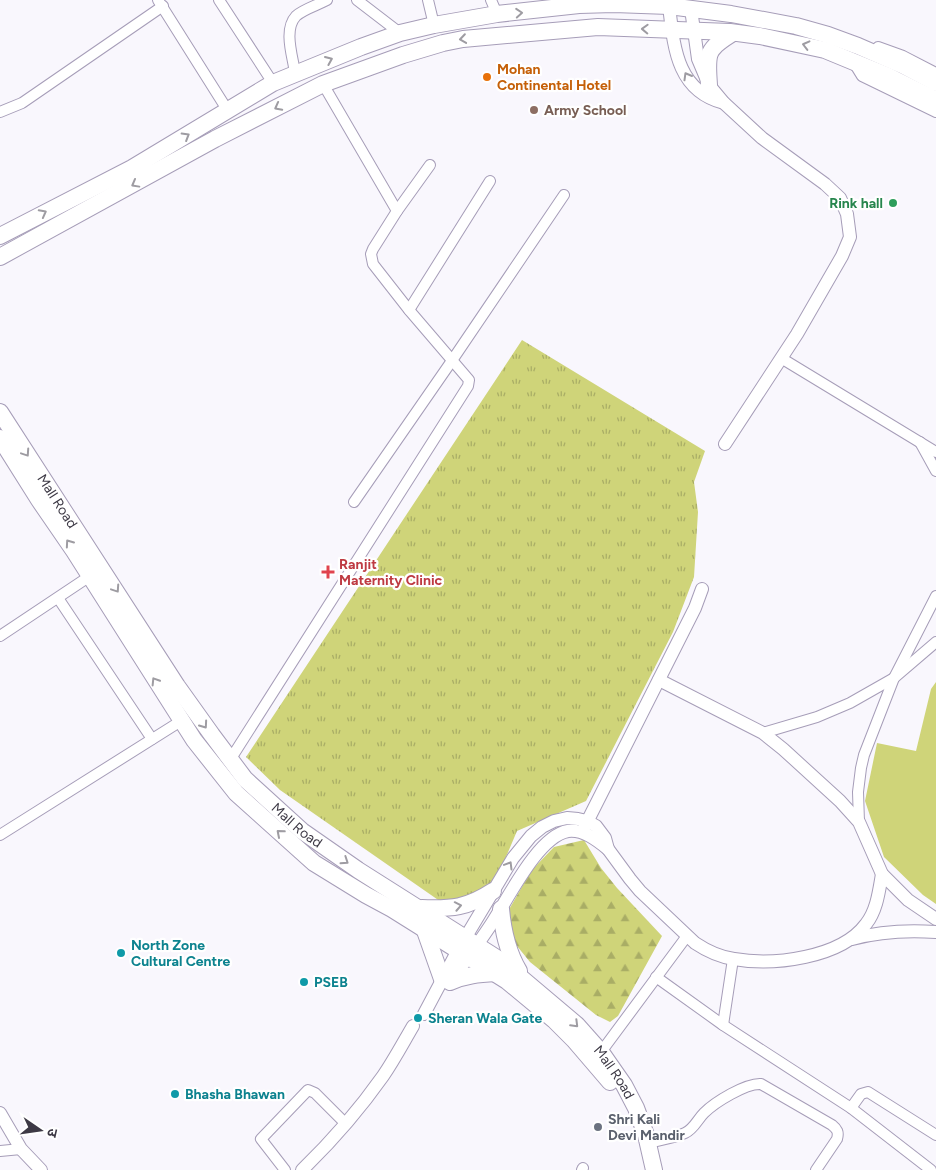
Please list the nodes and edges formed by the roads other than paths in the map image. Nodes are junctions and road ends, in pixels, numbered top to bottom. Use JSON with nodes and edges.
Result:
{"nodes":[{"id":1,"x":219,"y":0,"type":"edge"},
{"id":2,"x":328,"y":0,"type":"edge"},
{"id":3,"x":357,"y":0,"type":"edge"},
{"id":4,"x":428,"y":0,"type":"edge"},
{"id":5,"x":720,"y":0,"type":"edge"},
{"id":6,"x":613,"y":2,"type":"edge"},
{"id":7,"x":161,"y":3,"type":"edge"},
{"id":8,"x":670,"y":6,"type":"junction"},
{"id":9,"x":494,"y":7,"type":"edge"},
{"id":10,"x":691,"y":9,"type":"junction"},
{"id":11,"x":731,"y":14,"type":"junction"},
{"id":12,"x":434,"y":25,"type":"junction"},
{"id":13,"x":672,"y":30,"type":"junction"},
{"id":14,"x":693,"y":32,"type":"junction"},
{"id":15,"x":400,"y":33,"type":"junction"},
{"id":16,"x":733,"y":33,"type":"junction"},
{"id":17,"x":856,"y":53,"type":"junction"},
{"id":18,"x":295,"y":73,"type":"junction"},
{"id":19,"x":936,"y":73,"type":"edge"},
{"id":20,"x":272,"y":83,"type":"junction"},
{"id":21,"x":936,"y":83,"type":"edge"},
{"id":22,"x":323,"y":84,"type":"junction"},
{"id":23,"x":709,"y":85,"type":"junction"},
{"id":24,"x":936,"y":100,"type":"edge"},
{"id":25,"x":724,"y":104,"type":"junction"},
{"id":26,"x":228,"y":111,"type":"junction"},
{"id":27,"x":0,"y":112,"type":"edge"},
{"id":28,"x":936,"y":112,"type":"edge"},
{"id":29,"x":430,"y":165,"type":"dead end"},
{"id":30,"x":490,"y":181,"type":"dead end"},
{"id":31,"x":564,"y":195,"type":"dead end"},
{"id":32,"x":397,"y":211,"type":"junction"},
{"id":33,"x":0,"y":236,"type":"edge"},
{"id":34,"x":0,"y":257,"type":"edge"},
{"id":35,"x":408,"y":310,"type":"junction"},
{"id":36,"x":781,"y":358,"type":"junction"},
{"id":37,"x":451,"y":362,"type":"junction"},
{"id":38,"x":0,"y":412,"type":"edge"},
{"id":39,"x":0,"y":438,"type":"edge"},
{"id":40,"x":919,"y":441,"type":"junction"},
{"id":41,"x":725,"y":444,"type":"dead end"},
{"id":42,"x":936,"y":452,"type":"edge"},
{"id":43,"x":936,"y":471,"type":"edge"},
{"id":44,"x":354,"y":502,"type":"dead end"},
{"id":45,"x":90,"y":576,"type":"junction"},
{"id":46,"x":702,"y":589,"type":"dead end"},
{"id":47,"x":936,"y":596,"type":"edge"},
{"id":48,"x":58,"y":598,"type":"junction"},
{"id":49,"x":0,"y":636,"type":"edge"},
{"id":50,"x":936,"y":642,"type":"edge"},
{"id":51,"x":894,"y":678,"type":"junction"},
{"id":52,"x":659,"y":680,"type":"junction"},
{"id":53,"x":181,"y":721,"type":"junction"},
{"id":54,"x":763,"y":733,"type":"junction"},
{"id":55,"x":152,"y":739,"type":"junction"},
{"id":56,"x":230,"y":760,"type":"junction"},
{"id":57,"x":859,"y":822,"type":"junction"},
{"id":58,"x":584,"y":827,"type":"junction"},
{"id":59,"x":0,"y":835,"type":"edge"},
{"id":60,"x":882,"y":874,"type":"junction"},
{"id":61,"x":493,"y":891,"type":"junction"},
{"id":62,"x":419,"y":908,"type":"junction"},
{"id":63,"x":501,"y":909,"type":"junction"},
{"id":64,"x":936,"y":919,"type":"edge"},
{"id":65,"x":424,"y":928,"type":"junction"},
{"id":66,"x":936,"y":932,"type":"edge"},
{"id":67,"x":687,"y":936,"type":"junction"},
{"id":68,"x":851,"y":939,"type":"junction"},
{"id":69,"x":467,"y":947,"type":"junction"},
{"id":70,"x":733,"y":959,"type":"junction"},
{"id":71,"x":496,"y":974,"type":"junction"},
{"id":72,"x":656,"y":977,"type":"junction"},
{"id":73,"x":446,"y":980,"type":"junction"},
{"id":74,"x":525,"y":980,"type":"junction"},
{"id":75,"x":427,"y":1009,"type":"dead end"},
{"id":76,"x":723,"y":1025,"type":"junction"},
{"id":77,"x":413,"y":1026,"type":"dead end"},
{"id":78,"x":601,"y":1052,"type":"junction"},
{"id":79,"x":851,"y":1108,"type":"junction"},
{"id":80,"x":0,"y":1113,"type":"edge"},
{"id":81,"x":346,"y":1124,"type":"junction"},
{"id":82,"x":936,"y":1135,"type":"edge"},
{"id":83,"x":648,"y":1143,"type":"junction"},
{"id":84,"x":21,"y":1149,"type":"junction"},
{"id":85,"x":0,"y":1151,"type":"edge"},
{"id":86,"x":41,"y":1170,"type":"edge"},
{"id":87,"x":285,"y":1170,"type":"edge"},
{"id":88,"x":302,"y":1170,"type":"edge"},
{"id":89,"x":644,"y":1170,"type":"edge"},
{"id":90,"x":654,"y":1170,"type":"edge"},
{"id":91,"x":816,"y":1170,"type":"edge"},
{"id":92,"x":931,"y":1170,"type":"edge"}],
"edges":[{"from":1,"to":20,"type":"street"},
{"from":2,"to":18,"type":"street"},
{"from":3,"to":15,"type":"street"},
{"from":4,"to":12,"type":"street"},
{"from":5,"to":11,"type":"main road"},
{"from":6,"to":8,"type":"main road"},
{"from":9,"to":6,"type":"main road","one_way":true},
{"from":7,"to":26,"type":"street"},
{"from":7,"to":27,"type":"street"},
{"from":8,"to":10,"type":"main road"},
{"from":8,"to":13,"type":"street"},
{"from":9,"to":12,"type":"main road"},
{"from":10,"to":11,"type":"main road"},
{"from":10,"to":14,"type":"street"},
{"from":11,"to":17,"type":"main road"},
{"from":12,"to":15,"type":"main road"},
{"from":13,"to":14,"type":"main road"},
{"from":13,"to":22,"type":"main road","one_way":true},
{"from":25,"to":13,"type":"street","one_way":true},
{"from":14,"to":16,"type":"main road"},
{"from":14,"to":23,"type":"street"},
{"from":18,"to":15,"type":"main road","one_way":true},
{"from":17,"to":16,"type":"main road","one_way":true},
{"from":16,"to":23,"type":"main road"},
{"from":17,"to":19,"type":"street"},
{"from":17,"to":21,"type":"main road"},
{"from":17,"to":24,"type":"main road"},
{"from":17,"to":28,"type":"street"},
{"from":18,"to":20,"type":"main road"},
{"from":20,"to":26,"type":"main road"},
{"from":22,"to":32,"type":"street"},
{"from":22,"to":34,"type":"main road","one_way":true},
{"from":23,"to":25,"type":"street"},
{"from":25,"to":36,"type":"street"},
{"from":33,"to":26,"type":"main road","one_way":true},
{"from":29,"to":32,"type":"street"},
{"from":30,"to":35,"type":"street"},
{"from":31,"to":37,"type":"street"},
{"from":32,"to":35,"type":"street"},
{"from":35,"to":37,"type":"street"},
{"from":36,"to":40,"type":"street"},
{"from":36,"to":41,"type":"street"},
{"from":37,"to":44,"type":"street"},
{"from":37,"to":56,"type":"street"},
{"from":38,"to":56,"type":"main road","name":"Mall Road","one_way":true},
{"from":45,"to":39,"type":"main road","name":"Mall Road","one_way":true},
{"from":40,"to":42,"type":"street"},
{"from":40,"to":43,"type":"street"},
{"from":45,"to":48,"type":"street"},
{"from":53,"to":45,"type":"main road","name":"Mall Road","one_way":true},
{"from":46,"to":52,"type":"street"},
{"from":47,"to":51,"type":"street"},
{"from":48,"to":49,"type":"street"},
{"from":48,"to":55,"type":"street"},
{"from":50,"to":51,"type":"street"},
{"from":51,"to":54,"type":"street"},
{"from":51,"to":57,"type":"street"},
{"from":52,"to":54,"type":"street"},
{"from":52,"to":58,"type":"street"},
{"from":53,"to":55,"type":"street"},
{"from":65,"to":53,"type":"main road","name":"Mall Road","one_way":true},
{"from":54,"to":57,"type":"street"},
{"from":55,"to":59,"type":"street"},
{"from":56,"to":62,"type":"main road","name":"Mall Road","one_way":true},
{"from":57,"to":60,"type":"street"},
{"from":61,"to":58,"type":"street","one_way":true},
{"from":58,"to":63,"type":"street"},
{"from":58,"to":67,"type":"street"},
{"from":60,"to":64,"type":"street"},
{"from":60,"to":68,"type":"street"},
{"from":62,"to":61,"type":"main road","one_way":true},
{"from":61,"to":69,"type":"street"},
{"from":62,"to":69,"type":"main road","name":"Mall Road"},
{"from":63,"to":69,"type":"street"},
{"from":63,"to":74,"type":"main road"},
{"from":65,"to":69,"type":"main road","name":"Mall Road"},
{"from":65,"to":73,"type":"main road"},
{"from":66,"to":68,"type":"street"},
{"from":67,"to":70,"type":"street"},
{"from":67,"to":72,"type":"street"},
{"from":68,"to":70,"type":"street"},
{"from":69,"to":71,"type":"main road","name":"Mall Road"},
{"from":69,"to":73,"type":"street"},
{"from":69,"to":74,"type":"main road","name":"Mall Road"},
{"from":70,"to":76,"type":"street"},
{"from":71,"to":73,"type":"main road"},
{"from":71,"to":89,"type":"main road","name":"Mall Road"},
{"from":72,"to":76,"type":"street"},
{"from":72,"to":78,"type":"street"},
{"from":73,"to":75,"type":"street"},
{"from":74,"to":78,"type":"main road","name":"Mall Road","one_way":true},
{"from":76,"to":79,"type":"street"},
{"from":77,"to":81,"type":"street"},
{"from":78,"to":83,"type":"main road","name":"Mall Road"},
{"from":79,"to":82,"type":"street"},
{"from":79,"to":92,"type":"street"},
{"from":80,"to":84,"type":"street"},
{"from":81,"to":87,"type":"street"},
{"from":81,"to":88,"type":"street"},
{"from":83,"to":90,"type":"main road","name":"Mall Road"},
{"from":83,"to":91,"type":"street"},
{"from":84,"to":85,"type":"street"},
{"from":84,"to":86,"type":"street"}]}
